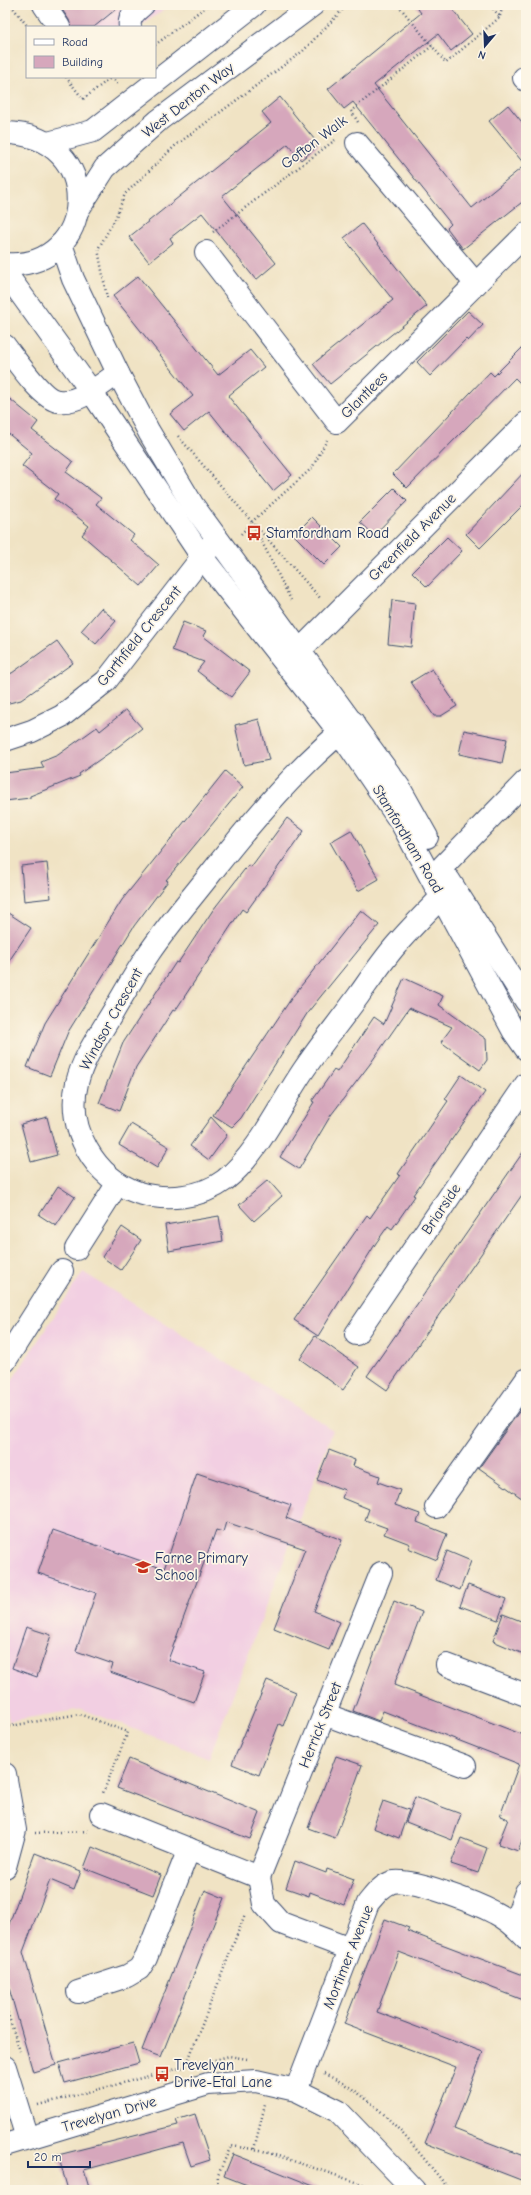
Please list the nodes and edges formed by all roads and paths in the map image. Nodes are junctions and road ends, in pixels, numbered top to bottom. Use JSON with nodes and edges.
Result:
{"nodes":[{"id":1,"x":11,"y":5,"type":"edge"},
{"id":2,"x":44,"y":5,"type":"edge"},
{"id":3,"x":143,"y":5,"type":"edge"},
{"id":4,"x":208,"y":5,"type":"edge"},
{"id":5,"x":226,"y":5,"type":"edge"},
{"id":6,"x":254,"y":5,"type":"edge"},
{"id":7,"x":314,"y":5,"type":"edge"},
{"id":8,"x":347,"y":5,"type":"edge"},
{"id":9,"x":398,"y":5,"type":"edge"},
{"id":10,"x":490,"y":5,"type":"edge"},
{"id":11,"x":503,"y":5,"type":"edge"},
{"id":12,"x":500,"y":17,"type":"junction"},
{"id":13,"x":27,"y":26,"type":"edge"},
{"id":14,"x":58,"y":26,"type":"edge"},
{"id":15,"x":130,"y":26,"type":"edge"},
{"id":16,"x":222,"y":29,"type":"junction"},
{"id":17,"x":156,"y":44,"type":"edge"},
{"id":18,"x":432,"y":46,"type":"junction"},
{"id":19,"x":67,"y":78,"type":"edge"},
{"id":20,"x":111,"y":78,"type":"edge"},
{"id":21,"x":5,"y":133,"type":"edge"},
{"id":22,"x":350,"y":135,"type":"junction"},
{"id":23,"x":48,"y":143,"type":"junction"},
{"id":24,"x":78,"y":210,"type":"junction"},
{"id":25,"x":526,"y":234,"type":"edge"},
{"id":26,"x":62,"y":244,"type":"junction"},
{"id":27,"x":206,"y":252,"type":"joint"},
{"id":28,"x":5,"y":264,"type":"edge"},
{"id":29,"x":5,"y":272,"type":"edge"},
{"id":30,"x":476,"y":284,"type":"junction"},
{"id":31,"x":108,"y":304,"type":"dead end"},
{"id":32,"x":5,"y":346,"type":"edge"},
{"id":33,"x":118,"y":373,"type":"junction"},
{"id":34,"x":91,"y":391,"type":"junction"},
{"id":35,"x":337,"y":422,"type":"junction"},
{"id":36,"x":526,"y":423,"type":"edge"},
{"id":37,"x":177,"y":434,"type":"dead end"},
{"id":38,"x":252,"y":522,"type":"junction"},
{"id":39,"x":221,"y":544,"type":"junction"},
{"id":40,"x":202,"y":557,"type":"junction"},
{"id":41,"x":293,"y":604,"type":"dead end"},
{"id":42,"x":335,"y":614,"type":"junction"},
{"id":43,"x":299,"y":650,"type":"junction"},
{"id":44,"x":346,"y":727,"type":"junction"},
{"id":45,"x":5,"y":740,"type":"edge"},
{"id":46,"x":526,"y":781,"type":"edge"},
{"id":47,"x":443,"y":866,"type":"junction"},
{"id":48,"x":447,"y":891,"type":"junction"},
{"id":49,"x":526,"y":1000,"type":"edge"},
{"id":50,"x":526,"y":1049,"type":"edge"},
{"id":51,"x":526,"y":1084,"type":"edge"},
{"id":52,"x":118,"y":1183,"type":"junction"},
{"id":53,"x":76,"y":1249,"type":"dead end"},
{"id":54,"x":62,"y":1271,"type":"dead end"},
{"id":55,"x":356,"y":1334,"type":"dead end"},
{"id":56,"x":5,"y":1361,"type":"edge"},
{"id":57,"x":526,"y":1380,"type":"edge"},
{"id":58,"x":436,"y":1507,"type":"dead end"},
{"id":59,"x":381,"y":1573,"type":"dead end"},
{"id":60,"x":447,"y":1665,"type":"dead end"},
{"id":61,"x":526,"y":1695,"type":"edge"},
{"id":62,"x":324,"y":1714,"type":"junction"},
{"id":63,"x":5,"y":1727,"type":"edge"},
{"id":64,"x":465,"y":1766,"type":"dead end"},
{"id":65,"x":5,"y":1774,"type":"edge"},
{"id":66,"x":98,"y":1812,"type":"junction"},
{"id":67,"x":15,"y":1830,"type":"junction"},
{"id":68,"x":189,"y":1849,"type":"junction"},
{"id":69,"x":5,"y":1867,"type":"edge"},
{"id":70,"x":259,"y":1877,"type":"junction"},
{"id":71,"x":526,"y":1892,"type":"edge"},
{"id":72,"x":245,"y":1913,"type":"dead end"},
{"id":73,"x":520,"y":1932,"type":"edge"},
{"id":74,"x":350,"y":1949,"type":"junction"},
{"id":75,"x":78,"y":1992,"type":"dead end"},
{"id":76,"x":186,"y":2066,"type":"dead end"},
{"id":77,"x":5,"y":2067,"type":"edge"},
{"id":78,"x":270,"y":2084,"type":"junction"},
{"id":79,"x":296,"y":2090,"type":"junction"},
{"id":80,"x":27,"y":2138,"type":"junction"},
{"id":81,"x":5,"y":2144,"type":"edge"},
{"id":82,"x":254,"y":2149,"type":"junction"},
{"id":83,"x":217,"y":2190,"type":"edge"},
{"id":84,"x":380,"y":2190,"type":"edge"},
{"id":85,"x":414,"y":2190,"type":"edge"}],
"edges":[{"from":1,"to":13,"type":"path"},
{"from":2,"to":14,"type":"street"},
{"from":3,"to":15,"type":"street"},
{"from":4,"to":17,"type":"path"},
{"from":5,"to":16,"type":"street"},
{"from":6,"to":16,"type":"street"},
{"from":7,"to":24,"type":"street","name":"West Denton Way"},
{"from":8,"to":31,"type":"path"},
{"from":9,"to":18,"type":"path"},
{"from":10,"to":12,"type":"path"},
{"from":11,"to":12,"type":"path"},
{"from":12,"to":18,"type":"path"},
{"from":16,"to":23,"type":"street"},
{"from":18,"to":22,"type":"path","name":"Gofton Walk"},
{"from":19,"to":20,"type":"path"},
{"from":21,"to":23,"type":"street"},
{"from":22,"to":27,"type":"path","name":"Gofton Walk"},
{"from":22,"to":30,"type":"street"},
{"from":23,"to":24,"type":"street"},
{"from":24,"to":26,"type":"street"},
{"from":25,"to":30,"type":"street","name":"Glantlees"},
{"from":26,"to":28,"type":"street"},
{"from":26,"to":33,"type":"street","name":"Stamfordham Road"},
{"from":27,"to":35,"type":"street","name":"Glantlees"},
{"from":29,"to":34,"type":"street","name":"Stamfordham Road"},
{"from":30,"to":35,"type":"street","name":"Glantlees"},
{"from":32,"to":34,"type":"street"},
{"from":33,"to":34,"type":"street"},
{"from":33,"to":39,"type":"street","name":"Stamfordham Road"},
{"from":34,"to":40,"type":"street","name":"Stamfordham Road"},
{"from":35,"to":38,"type":"path"},
{"from":36,"to":42,"type":"street","name":"Greenfield Avenue"},
{"from":37,"to":38,"type":"path"},
{"from":38,"to":39,"type":"path"},
{"from":38,"to":41,"type":"path"},
{"from":38,"to":42,"type":"path"},
{"from":39,"to":40,"type":"street","name":"Garthfield Crescent"},
{"from":39,"to":43,"type":"street","name":"Stamfordham Road"},
{"from":40,"to":44,"type":"street","name":"Stamfordham Road"},
{"from":40,"to":45,"type":"street","name":"Garthfield Crescent"},
{"from":42,"to":43,"type":"street","name":"Greenfield Avenue"},
{"from":43,"to":44,"type":"street","name":"Stamfordham Road"},
{"from":44,"to":47,"type":"street","name":"Stamfordham Road"},
{"from":44,"to":48,"type":"street","name":"Stamfordham Road"},
{"from":44,"to":52,"type":"street","name":"Windsor Crescent"},
{"from":46,"to":47,"type":"street"},
{"from":47,"to":48,"type":"street","name":"Stamfordham Road"},
{"from":48,"to":49,"type":"street","name":"Stamfordham Road"},
{"from":48,"to":50,"type":"street","name":"Stamfordham Road"},
{"from":48,"to":52,"type":"street","name":"Windsor Crescent"},
{"from":51,"to":55,"type":"street","name":"Briarside"},
{"from":52,"to":53,"type":"street"},
{"from":54,"to":56,"type":"street"},
{"from":57,"to":58,"type":"street"},
{"from":59,"to":62,"type":"street","name":"Herrick Street"},
{"from":60,"to":61,"type":"street"},
{"from":62,"to":64,"type":"street"},
{"from":62,"to":70,"type":"street","name":"Herrick Street"},
{"from":63,"to":66,"type":"path"},
{"from":65,"to":67,"type":"street"},
{"from":66,"to":67,"type":"path"},
{"from":66,"to":68,"type":"street"},
{"from":67,"to":69,"type":"street"},
{"from":68,"to":70,"type":"street"},
{"from":68,"to":75,"type":"street"},
{"from":70,"to":74,"type":"street"},
{"from":71,"to":73,"type":"street"},
{"from":72,"to":76,"type":"path"},
{"from":73,"to":74,"type":"street","name":"Mortimer Avenue"},
{"from":74,"to":79,"type":"street","name":"Mortimer Avenue"},
{"from":77,"to":80,"type":"street"},
{"from":78,"to":79,"type":"street","name":"Trevelyan Drive"},
{"from":78,"to":80,"type":"street","name":"Trevelyan Drive"},
{"from":78,"to":82,"type":"path"},
{"from":79,"to":85,"type":"street","name":"Trevelyan Drive"},
{"from":80,"to":81,"type":"street","name":"Trevelyan Drive"},
{"from":82,"to":83,"type":"path"},
{"from":82,"to":84,"type":"path"}]}
